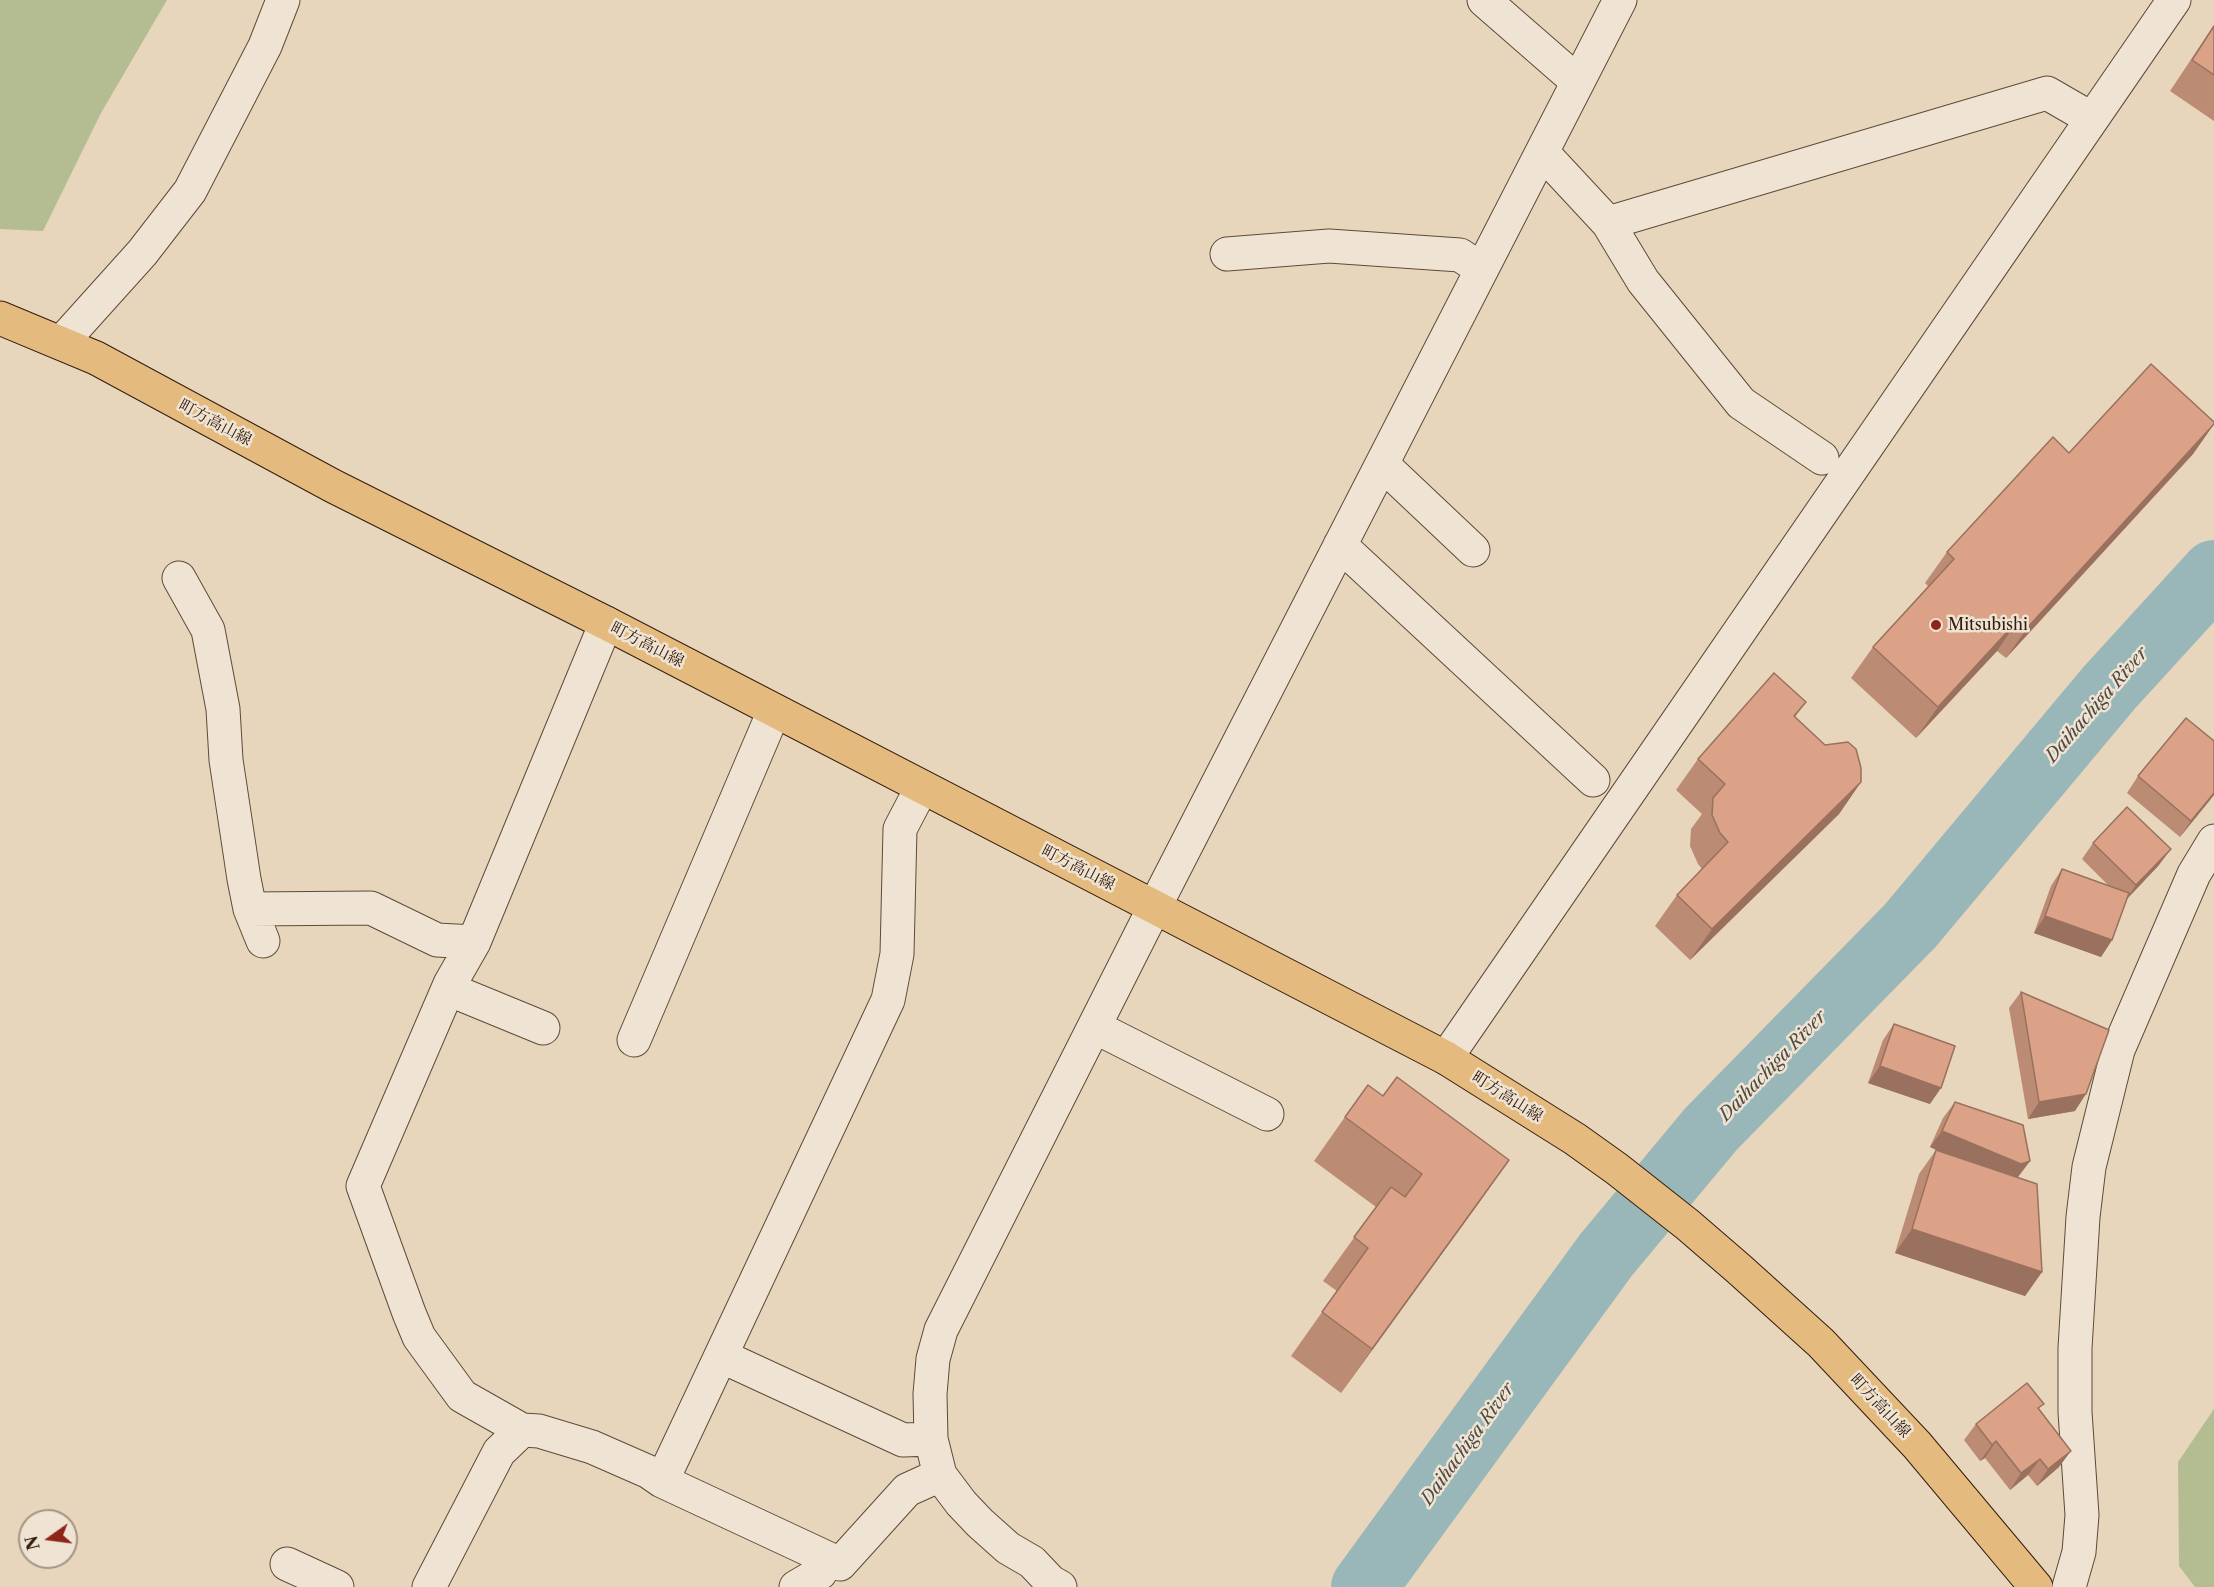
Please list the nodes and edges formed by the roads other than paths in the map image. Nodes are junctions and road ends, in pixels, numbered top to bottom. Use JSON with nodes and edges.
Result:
{"nodes":[{"id":1,"x":283,"y":0,"type":"edge"},
{"id":2,"x":1484,"y":0,"type":"edge"},
{"id":3,"x":1620,"y":0,"type":"edge"},
{"id":4,"x":2174,"y":0,"type":"edge"},
{"id":5,"x":1578,"y":82,"type":"junction"},
{"id":6,"x":2092,"y":119,"type":"junction"},
{"id":7,"x":1542,"y":152,"type":"junction"},
{"id":8,"x":1608,"y":223,"type":"junction"},
{"id":9,"x":1227,"y":254,"type":"dead end"},
{"id":10,"x":1481,"y":269,"type":"junction"},
{"id":11,"x":0,"y":318,"type":"edge"},
{"id":12,"x":61,"y":343,"type":"junction"},
{"id":13,"x":1822,"y":458,"type":"dead end"},
{"id":14,"x":1382,"y":464,"type":"junction"},
{"id":15,"x":1340,"y":545,"type":"junction"},
{"id":16,"x":1473,"y":550,"type":"dead end"},
{"id":17,"x":179,"y":578,"type":"dead end"},
{"id":18,"x":606,"y":624,"type":"junction"},
{"id":19,"x":774,"y":711,"type":"junction"},
{"id":20,"x":1593,"y":780,"type":"dead end"},
{"id":21,"x":922,"y":787,"type":"junction"},
{"id":22,"x":2214,"y":841,"type":"edge"},
{"id":23,"x":1154,"y":908,"type":"junction"},
{"id":24,"x":250,"y":909,"type":"junction"},
{"id":25,"x":263,"y":941,"type":"dead end"},
{"id":26,"x":474,"y":942,"type":"junction"},
{"id":27,"x":448,"y":989,"type":"junction"},
{"id":28,"x":1095,"y":1027,"type":"junction"},
{"id":29,"x":543,"y":1028,"type":"dead end"},
{"id":30,"x":634,"y":1040,"type":"dead end"},
{"id":31,"x":1446,"y":1058,"type":"junction"},
{"id":32,"x":1267,"y":1114,"type":"dead end"},
{"id":33,"x":721,"y":1356,"type":"junction"},
{"id":34,"x":522,"y":1430,"type":"junction"},
{"id":35,"x":931,"y":1439,"type":"junction"},
{"id":36,"x":940,"y":1474,"type":"junction"},
{"id":37,"x":662,"y":1481,"type":"junction"},
{"id":38,"x":829,"y":1559,"type":"junction"},
{"id":39,"x":287,"y":1564,"type":"dead end"},
{"id":40,"x":337,"y":1587,"type":"edge"},
{"id":41,"x":429,"y":1587,"type":"edge"},
{"id":42,"x":796,"y":1587,"type":"edge"},
{"id":43,"x":1060,"y":1587,"type":"edge"},
{"id":44,"x":2036,"y":1587,"type":"edge"},
{"id":45,"x":2069,"y":1587,"type":"edge"}],
"edges":[{"from":1,"to":12,"type":"street"},
{"from":2,"to":5,"type":"street"},
{"from":3,"to":5,"type":"street"},
{"from":4,"to":6,"type":"street"},
{"from":5,"to":7,"type":"street"},
{"from":6,"to":8,"type":"street"},
{"from":6,"to":31,"type":"street"},
{"from":7,"to":8,"type":"street"},
{"from":7,"to":10,"type":"street"},
{"from":8,"to":13,"type":"street"},
{"from":9,"to":10,"type":"street"},
{"from":10,"to":14,"type":"street"},
{"from":11,"to":12,"type":"main road","name":"町方高山線"},
{"from":12,"to":18,"type":"main road","name":"町方高山線"},
{"from":14,"to":15,"type":"street"},
{"from":14,"to":16,"type":"street"},
{"from":15,"to":20,"type":"street"},
{"from":15,"to":23,"type":"street"},
{"from":17,"to":24,"type":"street"},
{"from":18,"to":19,"type":"main road","name":"町方高山線"},
{"from":18,"to":26,"type":"street"},
{"from":19,"to":21,"type":"main road","name":"町方高山線"},
{"from":19,"to":30,"type":"street"},
{"from":21,"to":23,"type":"main road","name":"町方高山線"},
{"from":21,"to":33,"type":"street"},
{"from":22,"to":45,"type":"street"},
{"from":23,"to":28,"type":"street"},
{"from":23,"to":31,"type":"main road","name":"町方高山線"},
{"from":24,"to":25,"type":"street"},
{"from":24,"to":26,"type":"street"},
{"from":26,"to":27,"type":"street"},
{"from":27,"to":29,"type":"street"},
{"from":27,"to":34,"type":"street"},
{"from":28,"to":32,"type":"street"},
{"from":28,"to":35,"type":"street"},
{"from":31,"to":44,"type":"main road","name":"町方高山線"},
{"from":33,"to":35,"type":"street"},
{"from":33,"to":37,"type":"street"},
{"from":34,"to":37,"type":"street"},
{"from":34,"to":41,"type":"street"},
{"from":35,"to":36,"type":"street"},
{"from":36,"to":38,"type":"street"},
{"from":36,"to":43,"type":"street"},
{"from":37,"to":38,"type":"street"},
{"from":38,"to":42,"type":"street"},
{"from":39,"to":40,"type":"street"}]}
